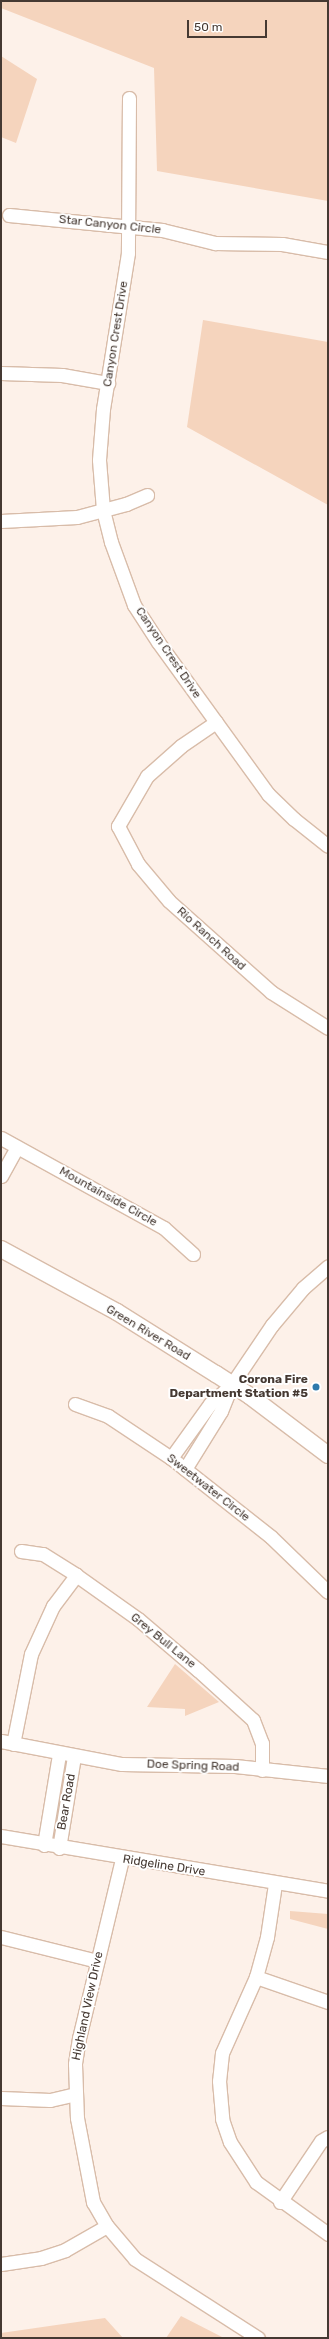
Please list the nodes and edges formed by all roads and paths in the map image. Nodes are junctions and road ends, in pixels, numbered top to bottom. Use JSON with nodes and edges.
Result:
{"nodes":[{"id":1,"x":129,"y":98,"type":"dead end"},
{"id":2,"x":9,"y":215,"type":"dead end"},
{"id":3,"x":128,"y":227,"type":"junction"},
{"id":4,"x":328,"y":252,"type":"edge"},
{"id":5,"x":1,"y":373,"type":"edge"},
{"id":6,"x":108,"y":383,"type":"junction"},
{"id":7,"x":147,"y":495,"type":"dead end"},
{"id":8,"x":103,"y":510,"type":"junction"},
{"id":9,"x":1,"y":521,"type":"edge"},
{"id":10,"x":216,"y":722,"type":"junction"},
{"id":11,"x":326,"y":841,"type":"edge"},
{"id":12,"x":328,"y":1028,"type":"edge"},
{"id":13,"x":1,"y":1138,"type":"edge"},
{"id":14,"x":17,"y":1147,"type":"junction"},
{"id":15,"x":1,"y":1176,"type":"edge"},
{"id":16,"x":1,"y":1249,"type":"edge"},
{"id":17,"x":193,"y":1254,"type":"dead end"},
{"id":18,"x":328,"y":1266,"type":"edge"},
{"id":19,"x":232,"y":1384,"type":"junction"},
{"id":20,"x":75,"y":1404,"type":"dead end"},
{"id":21,"x":328,"y":1455,"type":"edge"},
{"id":22,"x":171,"y":1458,"type":"junction"},
{"id":23,"x":185,"y":1469,"type":"junction"},
{"id":24,"x":21,"y":1551,"type":"dead end"},
{"id":25,"x":76,"y":1576,"type":"junction"},
{"id":26,"x":328,"y":1592,"type":"edge"},
{"id":27,"x":7,"y":1742,"type":"edge"},
{"id":28,"x":59,"y":1754,"type":"junction"},
{"id":29,"x":74,"y":1756,"type":"junction"},
{"id":30,"x":262,"y":1770,"type":"junction"},
{"id":31,"x":328,"y":1776,"type":"edge"},
{"id":32,"x":1,"y":1836,"type":"edge"},
{"id":33,"x":44,"y":1845,"type":"junction"},
{"id":34,"x":59,"y":1848,"type":"junction"},
{"id":35,"x":122,"y":1859,"type":"junction"},
{"id":36,"x":275,"y":1884,"type":"junction"},
{"id":37,"x":328,"y":1891,"type":"edge"},
{"id":38,"x":1,"y":1937,"type":"edge"},
{"id":39,"x":97,"y":1961,"type":"junction"},
{"id":40,"x":256,"y":1976,"type":"junction"},
{"id":41,"x":328,"y":2002,"type":"edge"},
{"id":42,"x":75,"y":2094,"type":"junction"},
{"id":43,"x":1,"y":2098,"type":"edge"},
{"id":44,"x":328,"y":2137,"type":"edge"},
{"id":45,"x":280,"y":2202,"type":"junction"},
{"id":46,"x":107,"y":2226,"type":"junction"},
{"id":47,"x":328,"y":2234,"type":"edge"},
{"id":48,"x":1,"y":2264,"type":"edge"},
{"id":49,"x":258,"y":2338,"type":"edge"}],
"edges":[{"from":1,"to":3,"type":"street","name":"Canyon Crest Drive"},
{"from":2,"to":3,"type":"street","name":"Star Canyon Circle"},
{"from":3,"to":4,"type":"street","name":"Star Canyon Circle"},
{"from":3,"to":6,"type":"street","name":"Canyon Crest Drive"},
{"from":5,"to":6,"type":"street"},
{"from":6,"to":8,"type":"street","name":"Canyon Crest Drive"},
{"from":7,"to":8,"type":"street"},
{"from":8,"to":9,"type":"street"},
{"from":8,"to":10,"type":"street","name":"Canyon Crest Drive"},
{"from":10,"to":11,"type":"street","name":"Canyon Crest Drive"},
{"from":10,"to":12,"type":"street","name":"Rio Ranch Road"},
{"from":13,"to":14,"type":"street","name":"Mountainside Circle"},
{"from":14,"to":15,"type":"street"},
{"from":14,"to":17,"type":"street","name":"Mountainside Circle"},
{"from":16,"to":19,"type":"main road","name":"Green River Road"},
{"from":18,"to":19,"type":"street"},
{"from":19,"to":21,"type":"main road","name":"Green River Road"},
{"from":19,"to":22,"type":"street"},
{"from":19,"to":23,"type":"street"},
{"from":20,"to":22,"type":"street","name":"Sweetwater Circle"},
{"from":22,"to":23,"type":"street","name":"Sweetwater Circle"},
{"from":23,"to":26,"type":"street","name":"Sweetwater Circle"},
{"from":24,"to":25,"type":"street","name":"Grey Bull Lane"},
{"from":25,"to":27,"type":"street"},
{"from":25,"to":30,"type":"street","name":"Grey Bull Lane"},
{"from":27,"to":28,"type":"street","name":"Doe Spring Road"},
{"from":28,"to":29,"type":"street","name":"Doe Spring Road"},
{"from":28,"to":33,"type":"street","name":"Bear Road"},
{"from":29,"to":30,"type":"street","name":"Doe Spring Road"},
{"from":29,"to":34,"type":"street","name":"Bear Road"},
{"from":30,"to":31,"type":"street","name":"Doe Spring Road"},
{"from":32,"to":33,"type":"street","name":"Ridgeline Drive"},
{"from":33,"to":34,"type":"street","name":"Ridgeline Drive"},
{"from":34,"to":35,"type":"street","name":"Ridgeline Drive"},
{"from":35,"to":36,"type":"street","name":"Ridgeline Drive"},
{"from":35,"to":39,"type":"street","name":"Highland View Drive"},
{"from":36,"to":37,"type":"street","name":"Ridgeline Drive"},
{"from":36,"to":40,"type":"street"},
{"from":38,"to":39,"type":"street"},
{"from":39,"to":42,"type":"street","name":"Highland View Drive"},
{"from":40,"to":41,"type":"street"},
{"from":40,"to":45,"type":"street"},
{"from":42,"to":43,"type":"street"},
{"from":42,"to":46,"type":"street","name":"Highland View Drive"},
{"from":44,"to":45,"type":"street"},
{"from":45,"to":47,"type":"street"},
{"from":46,"to":48,"type":"street"},
{"from":46,"to":49,"type":"street","name":"Highland View Drive"}]}
